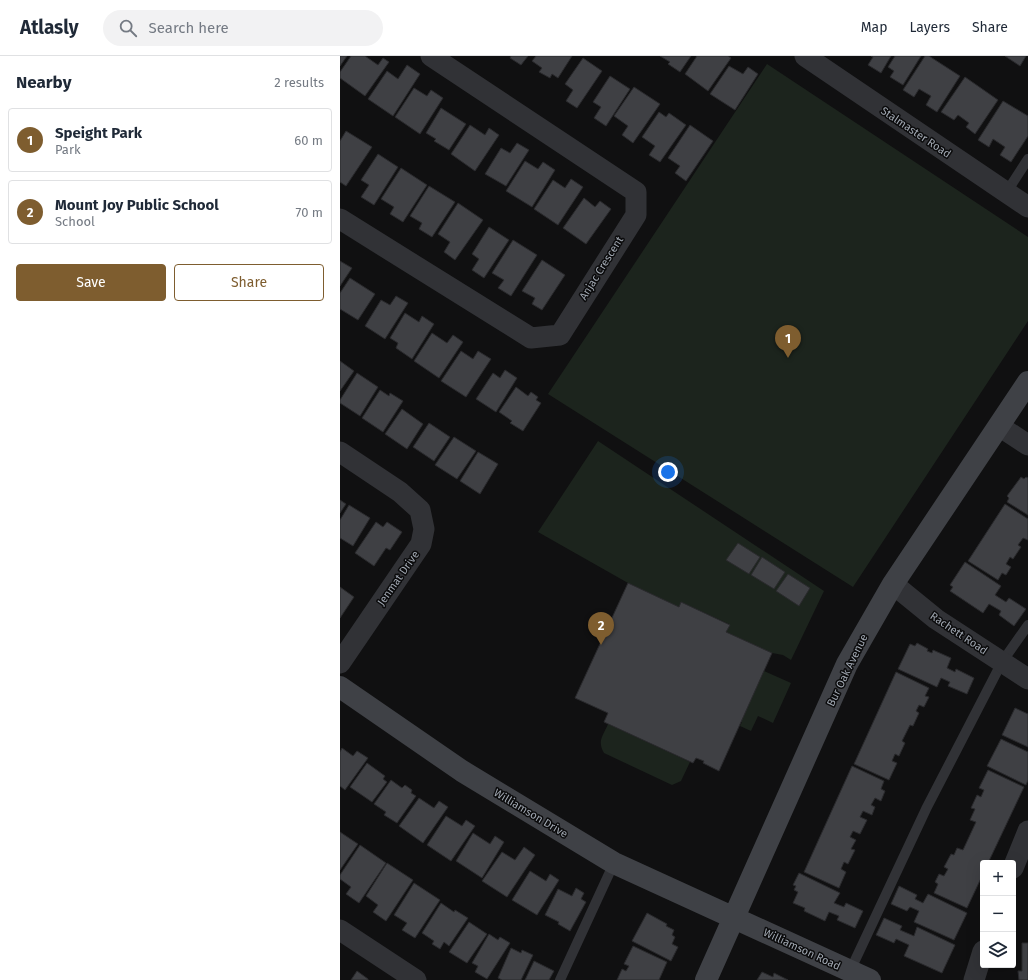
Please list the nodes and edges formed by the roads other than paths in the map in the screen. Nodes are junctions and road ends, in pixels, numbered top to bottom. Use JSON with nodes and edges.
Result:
{"nodes":[{"id":1,"x":431,"y":56,"type":"edge"},
{"id":2,"x":805,"y":56,"type":"edge"},
{"id":3,"x":1028,"y":159,"type":"edge"},
{"id":4,"x":1006,"y":193,"type":"junction"},
{"id":5,"x":1028,"y":207,"type":"edge"},
{"id":6,"x":340,"y":220,"type":"edge"},
{"id":7,"x":1028,"y":382,"type":"edge"},
{"id":8,"x":999,"y":426,"type":"junction"},
{"id":9,"x":1028,"y":445,"type":"edge"},
{"id":10,"x":340,"y":452,"type":"edge"},
{"id":11,"x":893,"y":584,"type":"junction"},
{"id":12,"x":1028,"y":625,"type":"edge"},
{"id":13,"x":1002,"y":662,"type":"junction"},
{"id":14,"x":340,"y":663,"type":"edge"},
{"id":15,"x":1028,"y":679,"type":"edge"},
{"id":16,"x":340,"y":687,"type":"edge"},
{"id":17,"x":1028,"y":831,"type":"edge"},
{"id":18,"x":1016,"y":861,"type":"edge"},
{"id":19,"x":614,"y":863,"type":"junction"},
{"id":20,"x":735,"y":917,"type":"junction"},
{"id":21,"x":340,"y":930,"type":"edge"},
{"id":22,"x":980,"y":961,"type":"edge"},
{"id":23,"x":848,"y":976,"type":"edge"},
{"id":24,"x":416,"y":980,"type":"edge"},
{"id":25,"x":560,"y":980,"type":"edge"},
{"id":26,"x":706,"y":980,"type":"edge"},
{"id":27,"x":870,"y":980,"type":"edge"},
{"id":28,"x":974,"y":980,"type":"edge"}],
"edges":[{"from":1,"to":6,"type":"street","name":"Anjac Crescent"},
{"from":2,"to":4,"type":"street","name":"Stalmaster Road"},
{"from":3,"to":4,"type":"lane"},
{"from":4,"to":5,"type":"street","name":"Stalmaster Road"},
{"from":7,"to":8,"type":"street","name":"Bur Oak Avenue"},
{"from":8,"to":9,"type":"street"},
{"from":8,"to":11,"type":"street","name":"Bur Oak Avenue"},
{"from":10,"to":14,"type":"street","name":"Jenmat Drive"},
{"from":11,"to":13,"type":"street","name":"Rachett Road"},
{"from":11,"to":20,"type":"street","name":"Bur Oak Avenue"},
{"from":12,"to":13,"type":"lane"},
{"from":13,"to":15,"type":"street","name":"Rachett Road"},
{"from":13,"to":23,"type":"lane"},
{"from":16,"to":19,"type":"street","name":"Williamson Drive"},
{"from":17,"to":18,"type":"street"},
{"from":19,"to":20,"type":"street","name":"Williamson Drive"},
{"from":19,"to":25,"type":"lane"},
{"from":20,"to":23,"type":"street","name":"Williamson Road"},
{"from":20,"to":26,"type":"street","name":"Bur Oak Avenue"},
{"from":21,"to":24,"type":"street"},
{"from":22,"to":28,"type":"street"},
{"from":23,"to":27,"type":"street","name":"Williamson Road"}]}
